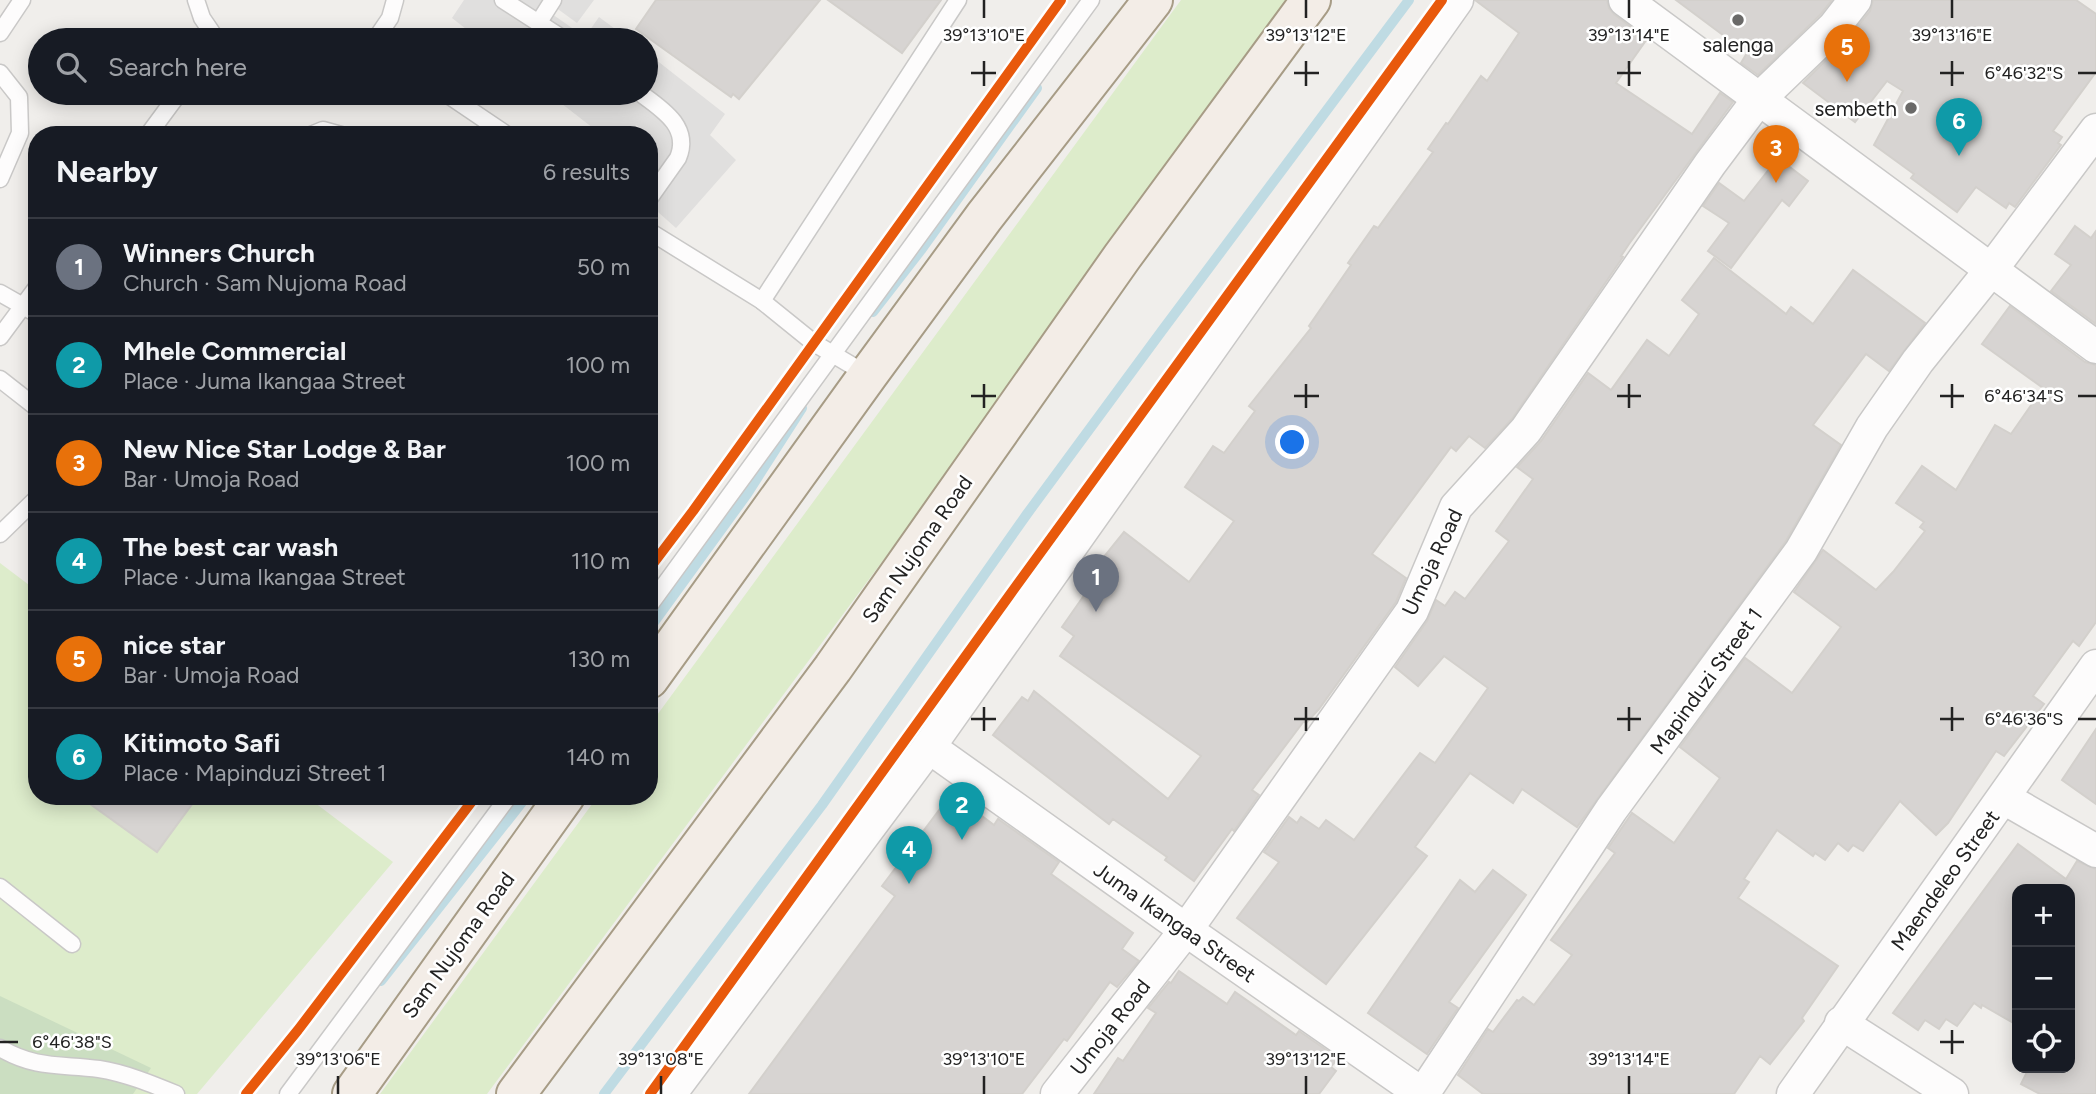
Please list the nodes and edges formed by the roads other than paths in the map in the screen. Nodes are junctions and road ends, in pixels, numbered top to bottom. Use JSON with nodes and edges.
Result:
{"nodes":[{"id":1,"x":22,"y":0,"type":"edge"},
{"id":2,"x":196,"y":0,"type":"edge"},
{"id":3,"x":395,"y":0,"type":"edge"},
{"id":4,"x":503,"y":0,"type":"edge"},
{"id":5,"x":553,"y":0,"type":"edge"},
{"id":6,"x":958,"y":0,"type":"edge"},
{"id":7,"x":1091,"y":0,"type":"edge"},
{"id":8,"x":1153,"y":0,"type":"edge"},
{"id":9,"x":1311,"y":0,"type":"edge"},
{"id":10,"x":1457,"y":0,"type":"edge"},
{"id":11,"x":1625,"y":0,"type":"edge"},
{"id":12,"x":1855,"y":0,"type":"edge"},
{"id":13,"x":539,"y":22,"type":"junction"},
{"id":14,"x":209,"y":28,"type":"edge"},
{"id":15,"x":383,"y":28,"type":"edge"},
{"id":16,"x":548,"y":28,"type":"edge"},
{"id":17,"x":0,"y":33,"type":"edge"},
{"id":18,"x":0,"y":73,"type":"edge"},
{"id":19,"x":1758,"y":100,"type":"junction"},
{"id":20,"x":170,"y":105,"type":"edge"},
{"id":21,"x":463,"y":105,"type":"edge"},
{"id":22,"x":657,"y":105,"type":"edge"},
{"id":23,"x":155,"y":126,"type":"edge"},
{"id":24,"x":494,"y":126,"type":"edge"},
{"id":25,"x":2096,"y":130,"type":"edge"},
{"id":26,"x":0,"y":179,"type":"edge"},
{"id":27,"x":658,"y":186,"type":"edge"},
{"id":28,"x":658,"y":236,"type":"edge"},
{"id":29,"x":1991,"y":270,"type":"junction"},
{"id":30,"x":0,"y":293,"type":"edge"},
{"id":31,"x":762,"y":301,"type":"junction"},
{"id":32,"x":28,"y":308,"type":"edge"},
{"id":33,"x":28,"y":311,"type":"edge"},
{"id":34,"x":0,"y":337,"type":"edge"},
{"id":35,"x":2096,"y":348,"type":"edge"},
{"id":36,"x":832,"y":354,"type":"junction"},
{"id":37,"x":868,"y":375,"type":"junction"},
{"id":38,"x":0,"y":379,"type":"edge"},
{"id":39,"x":28,"y":401,"type":"edge"},
{"id":40,"x":28,"y":507,"type":"edge"},
{"id":41,"x":0,"y":534,"type":"edge"},
{"id":42,"x":658,"y":594,"type":"edge"},
{"id":43,"x":2096,"y":666,"type":"edge"},
{"id":44,"x":658,"y":667,"type":"edge"},
{"id":45,"x":929,"y":747,"type":"junction"},
{"id":46,"x":2004,"y":799,"type":"junction"},
{"id":47,"x":502,"y":805,"type":"edge"},
{"id":48,"x":559,"y":805,"type":"edge"},
{"id":49,"x":2096,"y":851,"type":"edge"},
{"id":50,"x":0,"y":887,"type":"edge"},
{"id":51,"x":1185,"y":930,"type":"junction"},
{"id":52,"x":72,"y":944,"type":"dead end"},
{"id":53,"x":1841,"y":1023,"type":"junction"},
{"id":54,"x":0,"y":1048,"type":"edge"},
{"id":55,"x":176,"y":1094,"type":"edge"},
{"id":56,"x":288,"y":1094,"type":"edge"},
{"id":57,"x":352,"y":1094,"type":"edge"},
{"id":58,"x":516,"y":1094,"type":"edge"},
{"id":59,"x":670,"y":1094,"type":"edge"},
{"id":60,"x":1057,"y":1094,"type":"edge"},
{"id":61,"x":1422,"y":1094,"type":"edge"},
{"id":62,"x":1793,"y":1094,"type":"edge"},
{"id":63,"x":1952,"y":1094,"type":"edge"}],
"edges":[{"from":1,"to":17,"type":"lane"},
{"from":2,"to":14,"type":"lane"},
{"from":3,"to":15,"type":"lane"},
{"from":4,"to":13,"type":"lane"},
{"from":5,"to":13,"type":"lane"},
{"from":6,"to":31,"type":"lane"},
{"from":7,"to":36,"type":"lane"},
{"from":8,"to":37,"type":"main road"},
{"from":9,"to":58,"type":"main road","name":"Sam Nujoma Road"},
{"from":10,"to":45,"type":"street"},
{"from":11,"to":19,"type":"street"},
{"from":12,"to":19,"type":"street","name":"Umoja Road"},
{"from":13,"to":16,"type":"lane"},
{"from":18,"to":26,"type":"lane"},
{"from":19,"to":29,"type":"street"},
{"from":19,"to":51,"type":"street","name":"Umoja Road"},
{"from":20,"to":23,"type":"lane"},
{"from":21,"to":24,"type":"lane"},
{"from":22,"to":27,"type":"lane"},
{"from":25,"to":29,"type":"street","name":"Mapinduzi Street 1"},
{"from":28,"to":31,"type":"lane"},
{"from":29,"to":35,"type":"street"},
{"from":29,"to":61,"type":"street","name":"Mapinduzi Street 1"},
{"from":30,"to":32,"type":"lane"},
{"from":31,"to":36,"type":"lane"},
{"from":33,"to":34,"type":"lane"},
{"from":36,"to":37,"type":"lane"},
{"from":36,"to":42,"type":"lane"},
{"from":37,"to":44,"type":"main road"},
{"from":38,"to":39,"type":"lane"},
{"from":40,"to":41,"type":"lane"},
{"from":43,"to":46,"type":"street","name":"Maendeleo Street"},
{"from":45,"to":51,"type":"street","name":"Juma Ikangaa Street"},
{"from":45,"to":59,"type":"street"},
{"from":46,"to":49,"type":"street"},
{"from":46,"to":53,"type":"street","name":"Maendeleo Street"},
{"from":47,"to":56,"type":"lane"},
{"from":48,"to":57,"type":"main road","name":"Sam Nujoma Road"},
{"from":50,"to":52,"type":"lane"},
{"from":51,"to":60,"type":"street","name":"Umoja Road"},
{"from":51,"to":61,"type":"street","name":"Juma Ikangaa Street"},
{"from":53,"to":62,"type":"street","name":"Maendeleo Street"},
{"from":53,"to":63,"type":"street"},
{"from":54,"to":55,"type":"lane"}]}
